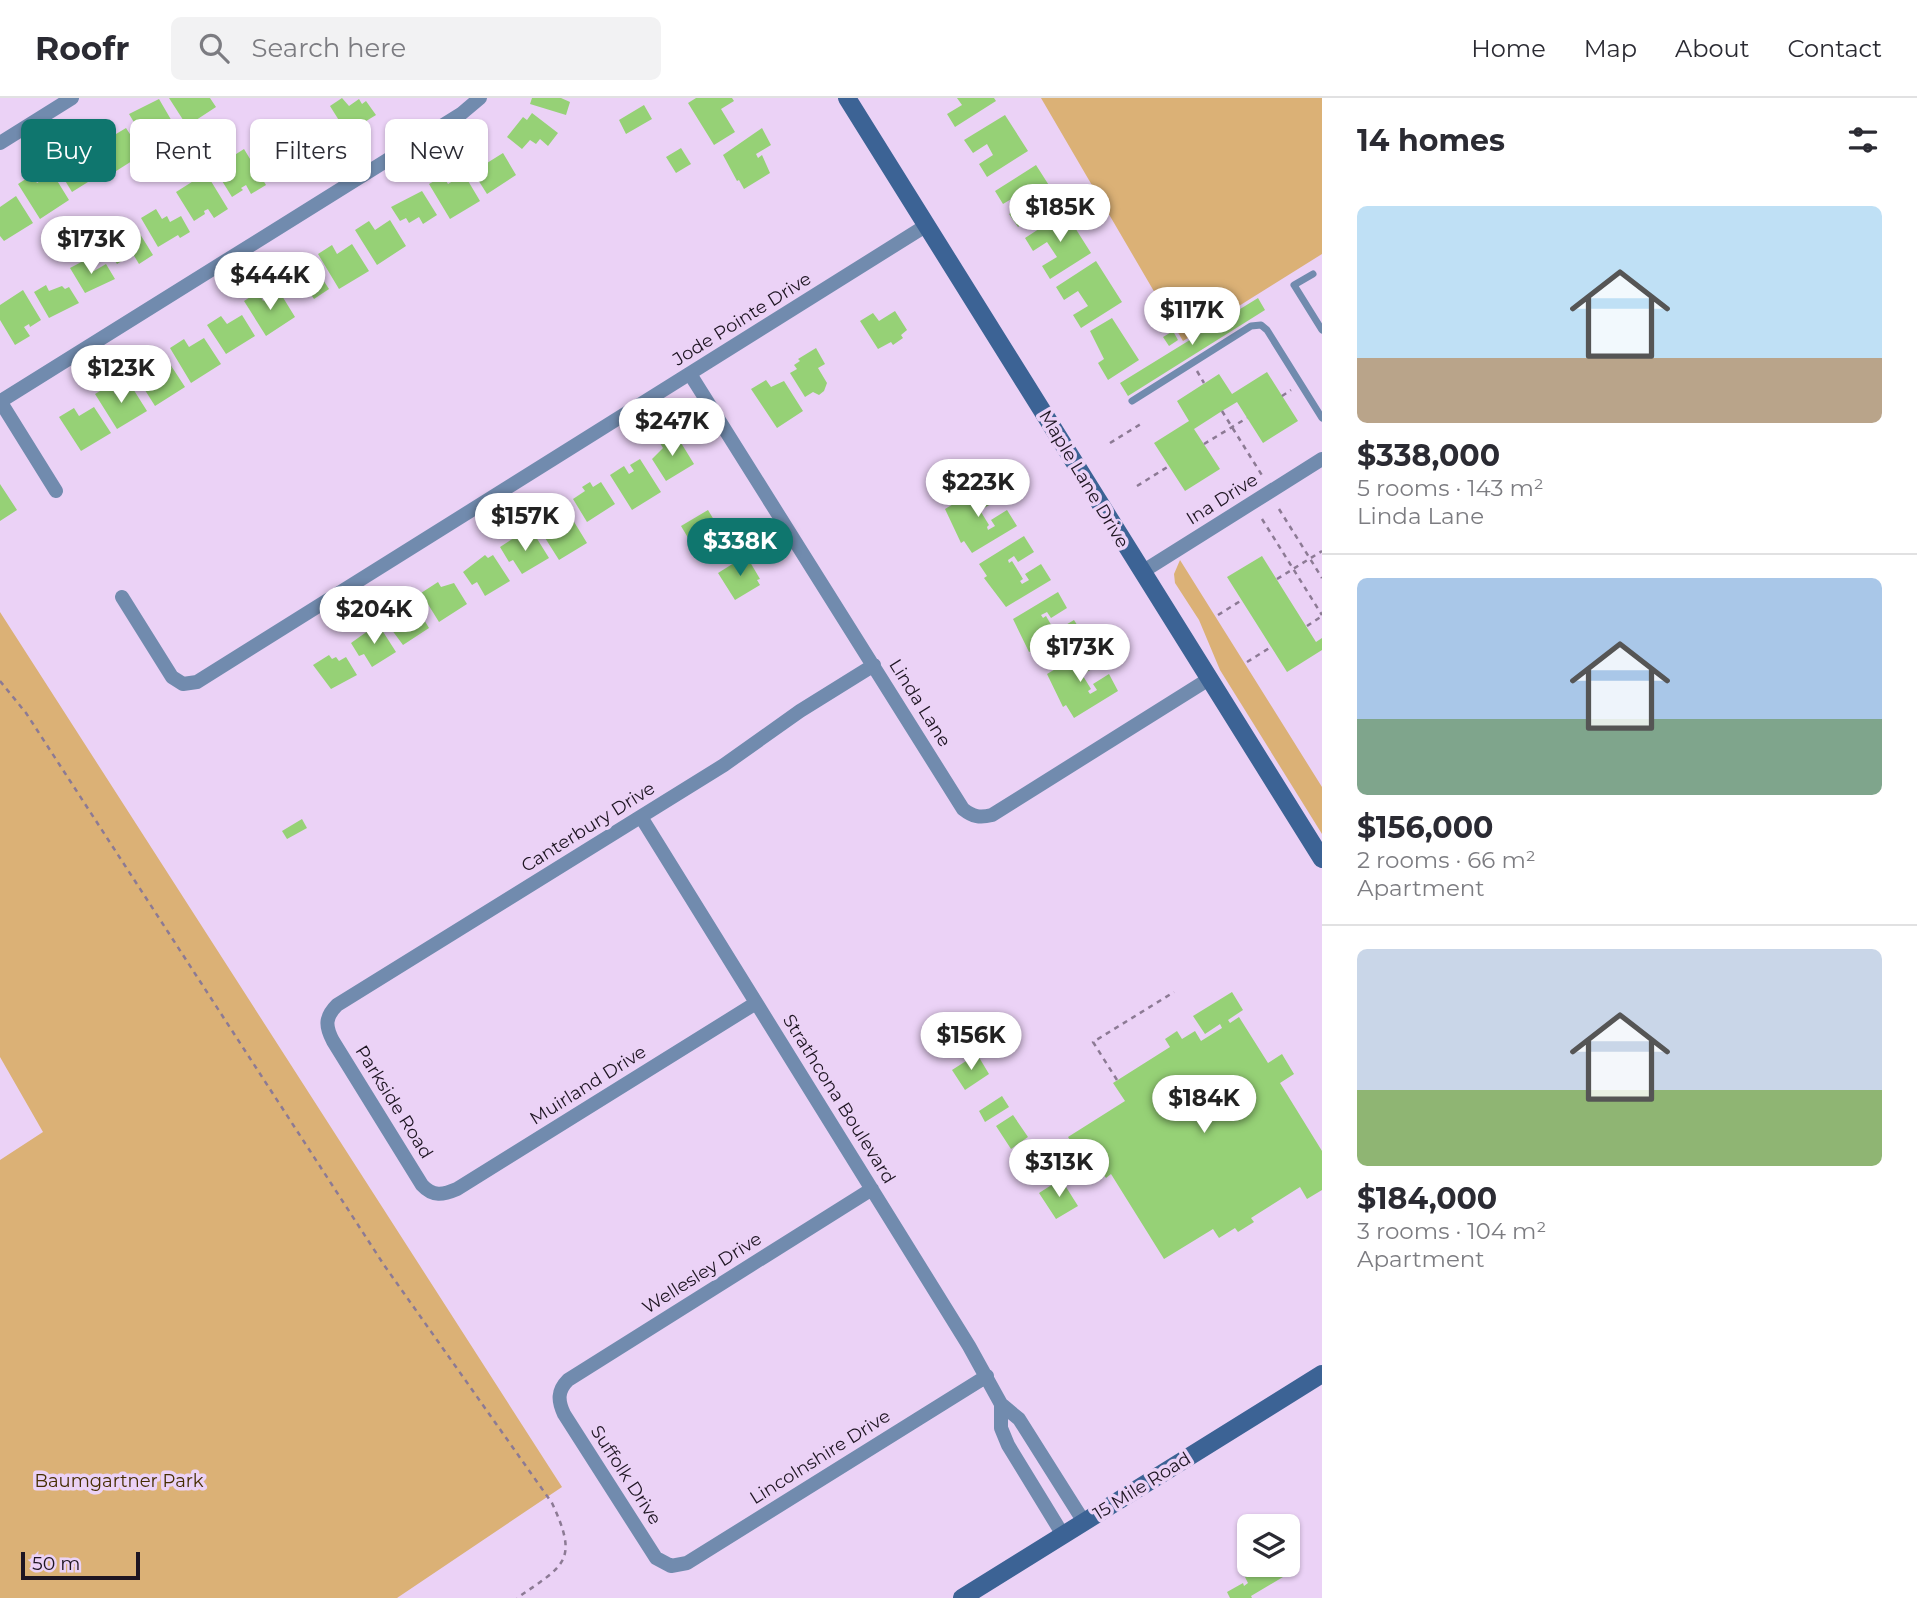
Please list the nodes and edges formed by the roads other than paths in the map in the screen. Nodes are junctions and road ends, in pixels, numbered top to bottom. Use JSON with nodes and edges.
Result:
{"nodes":[{"id":1,"x":72,"y":98,"type":"edge"},
{"id":2,"x":480,"y":98,"type":"edge"},
{"id":3,"x":847,"y":98,"type":"edge"},
{"id":4,"x":0,"y":143,"type":"edge"},
{"id":5,"x":927,"y":225,"type":"junction"},
{"id":6,"x":1313,"y":274,"type":"dead end"},
{"id":7,"x":1322,"y":330,"type":"edge"},
{"id":8,"x":690,"y":374,"type":"junction"},
{"id":9,"x":0,"y":401,"type":"edge"},
{"id":10,"x":1132,"y":401,"type":"dead end"},
{"id":11,"x":1322,"y":418,"type":"edge"},
{"id":12,"x":1322,"y":459,"type":"edge"},
{"id":13,"x":56,"y":491,"type":"dead end"},
{"id":14,"x":1142,"y":572,"type":"junction"},
{"id":15,"x":122,"y":597,"type":"dead end"},
{"id":16,"x":874,"y":666,"type":"junction"},
{"id":17,"x":1209,"y":679,"type":"junction"},
{"id":18,"x":641,"y":817,"type":"junction"},
{"id":19,"x":1322,"y":859,"type":"edge"},
{"id":20,"x":756,"y":1003,"type":"junction"},
{"id":21,"x":327,"y":1022,"type":"joint"},
{"id":22,"x":872,"y":1189,"type":"junction"},
{"id":23,"x":437,"y":1195,"type":"joint"},
{"id":24,"x":1322,"y":1374,"type":"edge"},
{"id":25,"x":987,"y":1376,"type":"junction"},
{"id":26,"x":559,"y":1396,"type":"joint"},
{"id":27,"x":1001,"y":1404,"type":"junction"},
{"id":28,"x":1042,"y":1456,"type":"junction"},
{"id":29,"x":1021,"y":1468,"type":"junction"},
{"id":30,"x":1084,"y":1522,"type":"junction"},
{"id":31,"x":1063,"y":1535,"type":"junction"},
{"id":32,"x":671,"y":1566,"type":"joint"},
{"id":33,"x":963,"y":1598,"type":"edge"}],
"edges":[{"from":1,"to":4,"type":"street"},
{"from":2,"to":9,"type":"street"},
{"from":3,"to":5,"type":"street","name":"Maple Lane Drive"},
{"from":5,"to":8,"type":"street","name":"Jode Pointe Drive"},
{"from":5,"to":14,"type":"street","name":"Maple Lane Drive"},
{"from":6,"to":7,"type":"lane"},
{"from":8,"to":15,"type":"street","name":"Jode Pointe Drive"},
{"from":8,"to":16,"type":"street","name":"Linda Lane"},
{"from":9,"to":13,"type":"street"},
{"from":10,"to":11,"type":"lane"},
{"from":12,"to":14,"type":"street","name":"Ina Drive"},
{"from":14,"to":17,"type":"street","name":"Maple Lane Drive"},
{"from":16,"to":17,"type":"street","name":"Linda Lane"},
{"from":16,"to":18,"type":"street","name":"Canterbury Drive"},
{"from":17,"to":19,"type":"street","name":"Maple Lane Drive"},
{"from":18,"to":20,"type":"street","name":"Strathcona Boulevard"},
{"from":18,"to":21,"type":"street","name":"Canterbury Drive"},
{"from":20,"to":22,"type":"street","name":"Strathcona Boulevard"},
{"from":20,"to":23,"type":"street","name":"Muirland Drive"},
{"from":21,"to":23,"type":"street","name":"Parkside Road"},
{"from":22,"to":25,"type":"street","name":"Strathcona Boulevard"},
{"from":22,"to":26,"type":"street","name":"Wellesley Drive"},
{"from":24,"to":30,"type":"street","name":"15 Mile Road"},
{"from":25,"to":27,"type":"street","name":"Strathcona Boulevard"},
{"from":25,"to":32,"type":"street","name":"Lincolnshire Drive"},
{"from":26,"to":32,"type":"street","name":"Suffolk Drive"},
{"from":27,"to":28,"type":"street","name":"Strathcona Boulevard"},
{"from":27,"to":29,"type":"street","name":"Strathcona Boulevard"},
{"from":28,"to":29,"type":"street"},
{"from":28,"to":30,"type":"street","name":"Strathcona Boulevard"},
{"from":29,"to":31,"type":"street","name":"Strathcona Boulevard"},
{"from":30,"to":31,"type":"street","name":"15 Mile Road"},
{"from":31,"to":33,"type":"street","name":"15 Mile Road"}]}
